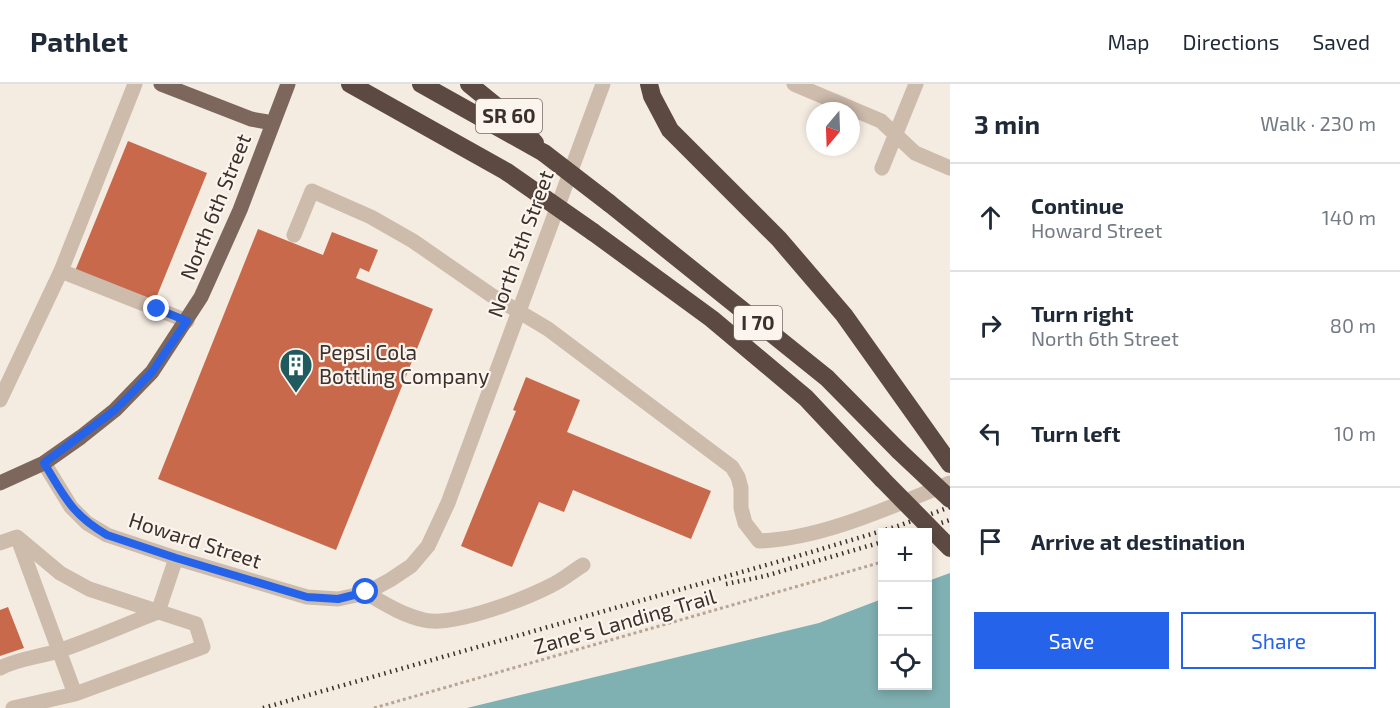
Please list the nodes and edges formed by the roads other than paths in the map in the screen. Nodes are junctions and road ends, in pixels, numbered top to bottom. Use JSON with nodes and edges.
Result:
{"nodes":[{"id":1,"x":135,"y":84,"type":"edge"},
{"id":2,"x":161,"y":84,"type":"edge"},
{"id":3,"x":288,"y":84,"type":"edge"},
{"id":4,"x":350,"y":84,"type":"edge"},
{"id":5,"x":421,"y":84,"type":"edge"},
{"id":6,"x":469,"y":84,"type":"edge"},
{"id":7,"x":603,"y":84,"type":"edge"},
{"id":8,"x":649,"y":84,"type":"edge"},
{"id":9,"x":794,"y":84,"type":"edge"},
{"id":10,"x":916,"y":84,"type":"edge"},
{"id":11,"x":273,"y":123,"type":"junction"},
{"id":12,"x":895,"y":135,"type":"junction"},
{"id":13,"x":544,"y":153,"type":"junction"},
{"id":14,"x":882,"y":168,"type":"dead end"},
{"id":15,"x":950,"y":168,"type":"edge"},
{"id":16,"x":294,"y":235,"type":"dead end"},
{"id":17,"x":61,"y":271,"type":"junction"},
{"id":18,"x":518,"y":312,"type":"junction"},
{"id":19,"x":187,"y":321,"type":"junction"},
{"id":20,"x":0,"y":400,"type":"edge"},
{"id":21,"x":44,"y":463,"type":"junction"},
{"id":22,"x":950,"y":464,"type":"edge"},
{"id":23,"x":0,"y":483,"type":"edge"},
{"id":24,"x":950,"y":483,"type":"edge"},
{"id":25,"x":950,"y":499,"type":"edge"},
{"id":26,"x":17,"y":537,"type":"junction"},
{"id":27,"x":0,"y":543,"type":"edge"},
{"id":28,"x":950,"y":548,"type":"edge"},
{"id":29,"x":176,"y":558,"type":"junction"},
{"id":30,"x":583,"y":565,"type":"dead end"},
{"id":31,"x":366,"y":592,"type":"junction"},
{"id":32,"x":158,"y":612,"type":"junction"},
{"id":33,"x":59,"y":651,"type":"junction"},
{"id":34,"x":0,"y":668,"type":"edge"},
{"id":35,"x":75,"y":694,"type":"junction"},
{"id":36,"x":13,"y":708,"type":"edge"}],
"edges":[{"from":1,"to":17,"type":"street"},
{"from":2,"to":11,"type":"main road"},
{"from":3,"to":11,"type":"main road","name":"North 6th Street"},
{"from":4,"to":28,"type":"highway","number":"I 70","bridge":true},
{"from":5,"to":13,"type":"highway","number":"I 70"},
{"from":6,"to":13,"type":"highway","number":"SR 60"},
{"from":7,"to":18,"type":"street","name":"North 5th Street"},
{"from":8,"to":22,"type":"highway"},
{"from":9,"to":12,"type":"street"},
{"from":10,"to":12,"type":"street"},
{"from":11,"to":19,"type":"main road","name":"North 6th Street"},
{"from":12,"to":14,"type":"street"},
{"from":12,"to":15,"type":"street"},
{"from":13,"to":25,"type":"highway","number":"I 70","bridge":true},
{"from":16,"to":18,"type":"street"},
{"from":17,"to":19,"type":"street"},
{"from":17,"to":20,"type":"street"},
{"from":18,"to":24,"type":"street"},
{"from":18,"to":31,"type":"street","name":"North 5th Street"},
{"from":19,"to":21,"type":"main road","name":"North 6th Street"},
{"from":21,"to":23,"type":"main road","name":"North 6th Street"},
{"from":21,"to":29,"type":"street","name":"Howard Street"},
{"from":26,"to":27,"type":"street"},
{"from":26,"to":32,"type":"street"},
{"from":26,"to":33,"type":"street"},
{"from":29,"to":31,"type":"street","name":"Howard Street"},
{"from":29,"to":32,"type":"street"},
{"from":30,"to":31,"type":"street"},
{"from":32,"to":33,"type":"street"},
{"from":32,"to":35,"type":"street"},
{"from":33,"to":34,"type":"street"},
{"from":33,"to":35,"type":"street"},
{"from":35,"to":36,"type":"street"}]}
